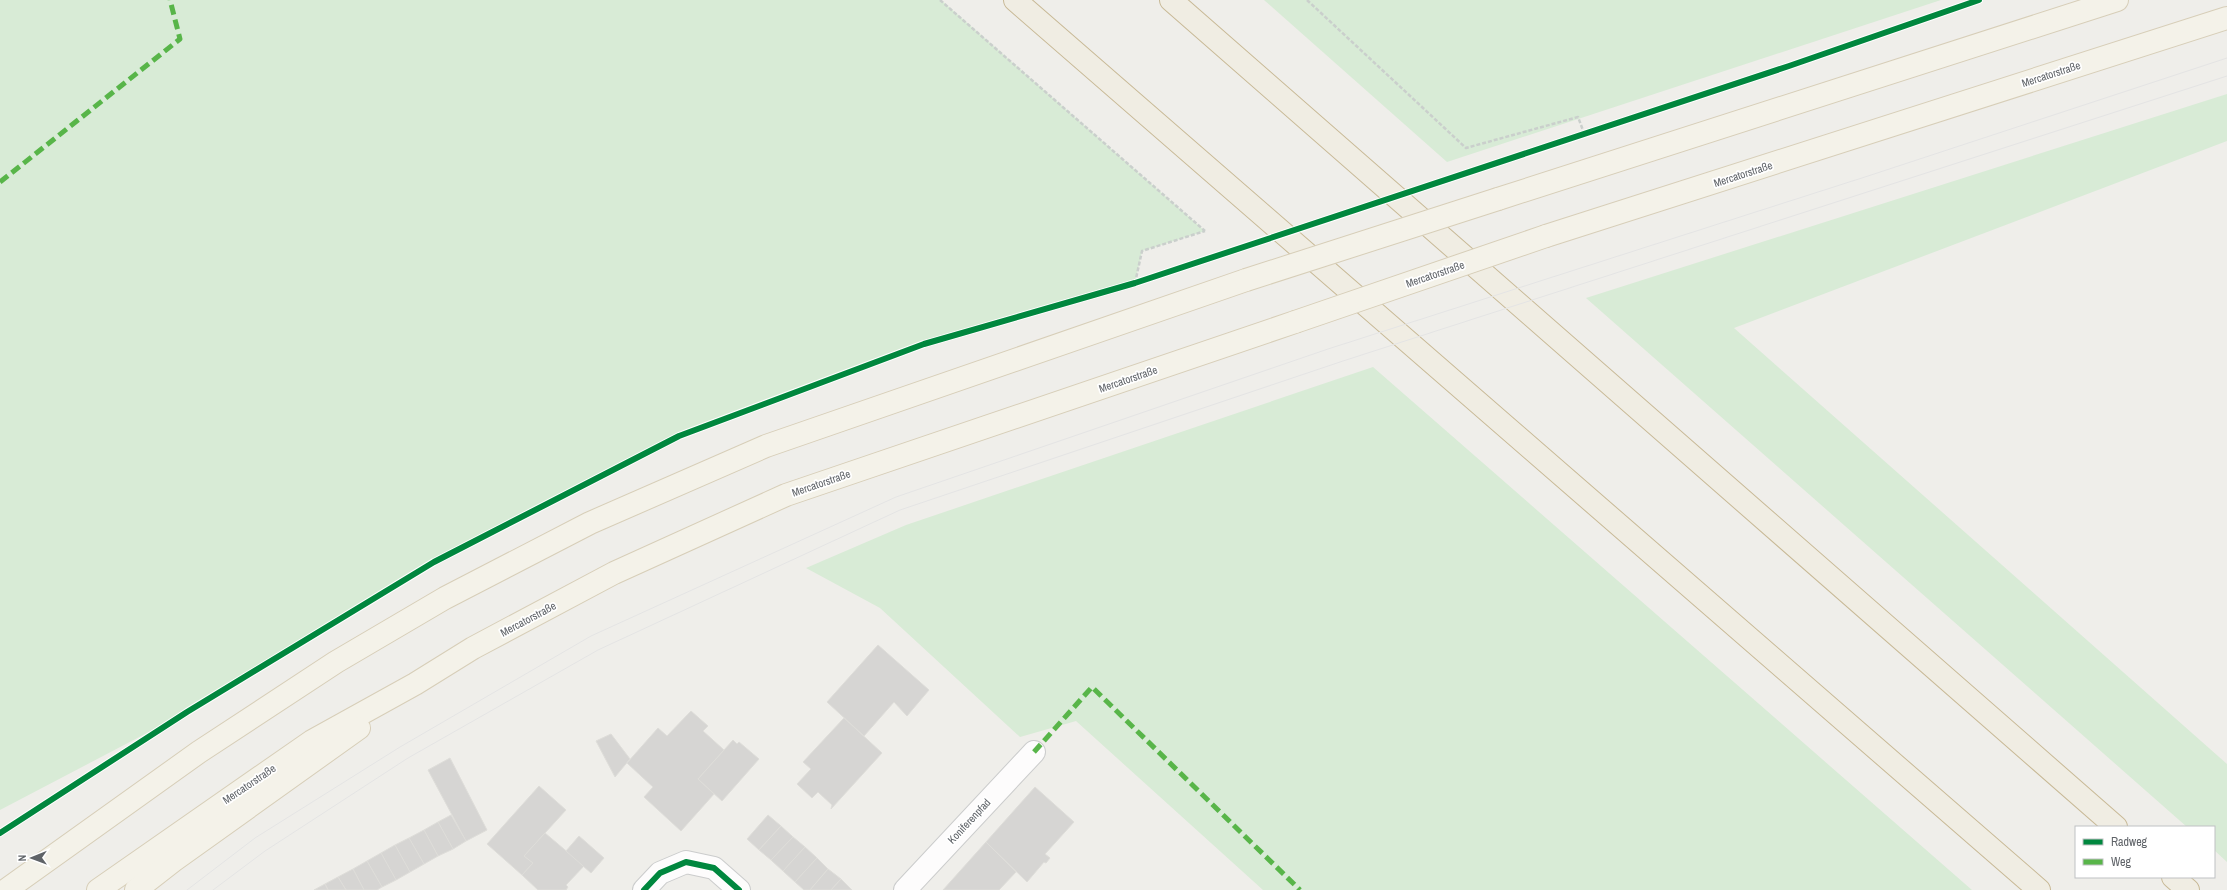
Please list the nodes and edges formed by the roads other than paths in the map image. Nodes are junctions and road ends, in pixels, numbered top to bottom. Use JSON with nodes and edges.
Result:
{"nodes":[{"id":1,"x":1015,"y":0,"type":"edge"},
{"id":2,"x":1171,"y":0,"type":"edge"},
{"id":3,"x":2116,"y":0,"type":"edge"},
{"id":4,"x":2227,"y":18,"type":"edge"},
{"id":5,"x":415,"y":684,"type":"junction"},
{"id":6,"x":1034,"y":752,"type":"dead end"},
{"id":7,"x":108,"y":817,"type":"junction"},
{"id":8,"x":2115,"y":826,"type":"edge"},
{"id":9,"x":0,"y":876,"type":"edge"},
{"id":10,"x":2175,"y":878,"type":"edge"},
{"id":11,"x":6,"y":890,"type":"edge"},
{"id":12,"x":98,"y":890,"type":"edge"},
{"id":13,"x":136,"y":890,"type":"edge"},
{"id":14,"x":644,"y":890,"type":"edge"},
{"id":15,"x":738,"y":890,"type":"edge"},
{"id":16,"x":905,"y":890,"type":"edge"},
{"id":17,"x":2039,"y":890,"type":"edge"},
{"id":18,"x":2188,"y":890,"type":"edge"}],
"edges":[{"from":1,"to":17,"type":"highway"},
{"from":2,"to":8,"type":"highway"},
{"from":3,"to":7,"type":"main road","bridge":true},
{"from":4,"to":5,"type":"main road","name":"Mercatorstraße","bridge":true},
{"from":5,"to":12,"type":"main road","name":"Mercatorstraße"},
{"from":5,"to":13,"type":"main road"},
{"from":6,"to":16,"type":"street","name":"Koniferenpfad"},
{"from":7,"to":9,"type":"main road"},
{"from":7,"to":11,"type":"main road"},
{"from":10,"to":18,"type":"highway"},
{"from":14,"to":15,"type":"street"}]}
